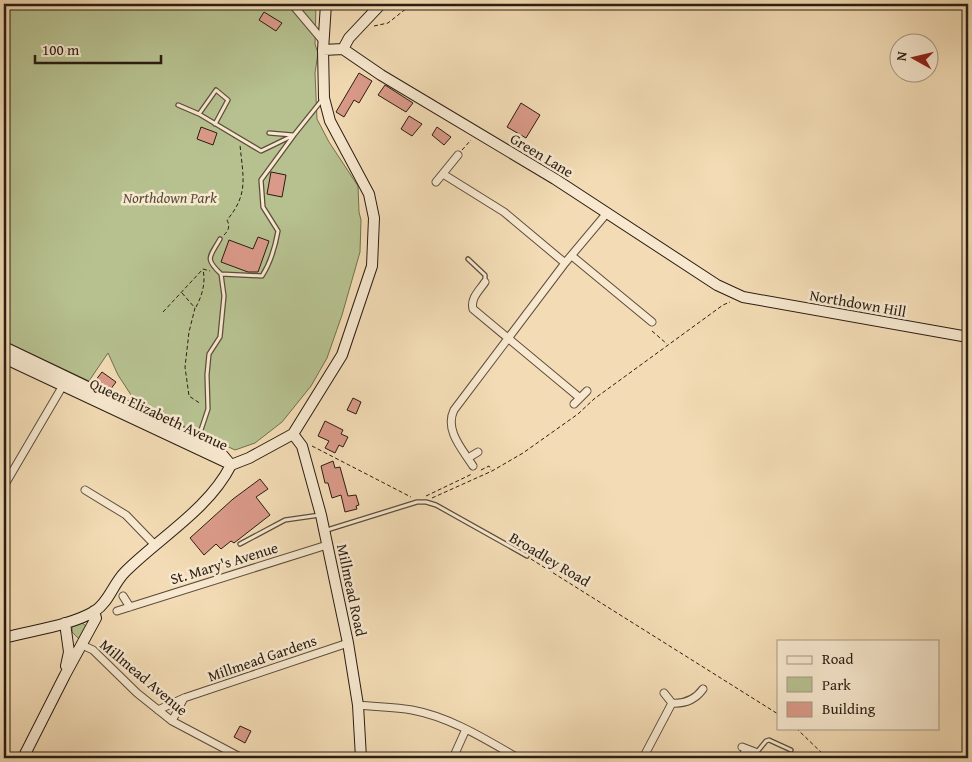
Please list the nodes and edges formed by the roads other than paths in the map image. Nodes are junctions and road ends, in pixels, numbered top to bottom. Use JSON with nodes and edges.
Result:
{"nodes":[{"id":1,"x":292,"y":4,"type":"edge"},
{"id":2,"x":326,"y":4,"type":"edge"},
{"id":3,"x":381,"y":4,"type":"edge"},
{"id":4,"x":323,"y":46,"type":"junction"},
{"id":5,"x":342,"y":49,"type":"junction"},
{"id":6,"x":324,"y":98,"type":"junction"},
{"id":7,"x":178,"y":105,"type":"dead end"},
{"id":8,"x":199,"y":114,"type":"junction"},
{"id":9,"x":215,"y":124,"type":"junction"},
{"id":10,"x":269,"y":133,"type":"dead end"},
{"id":11,"x":294,"y":135,"type":"junction"},
{"id":12,"x":458,"y":155,"type":"road end"},
{"id":13,"x":443,"y":174,"type":"junction"},
{"id":14,"x":436,"y":182,"type":"dead end"},
{"id":15,"x":607,"y":213,"type":"junction"},
{"id":16,"x":220,"y":239,"type":"road end"},
{"id":17,"x":572,"y":256,"type":"junction"},
{"id":18,"x":468,"y":260,"type":"dead end"},
{"id":19,"x":566,"y":263,"type":"junction"},
{"id":20,"x":221,"y":274,"type":"junction"},
{"id":21,"x":485,"y":282,"type":"joint"},
{"id":22,"x":743,"y":297,"type":"joint"},
{"id":23,"x":652,"y":322,"type":"road end"},
{"id":24,"x":968,"y":337,"type":"edge"},
{"id":25,"x":508,"y":339,"type":"junction"},
{"id":26,"x":4,"y":347,"type":"edge"},
{"id":27,"x":4,"y":358,"type":"edge"},
{"id":28,"x":66,"y":382,"type":"junction"},
{"id":29,"x":587,"y":391,"type":"dead end"},
{"id":30,"x":580,"y":398,"type":"junction"},
{"id":31,"x":574,"y":404,"type":"dead end"},
{"id":32,"x":162,"y":427,"type":"junction"},
{"id":33,"x":294,"y":434,"type":"junction"},
{"id":34,"x":198,"y":440,"type":"junction"},
{"id":35,"x":478,"y":452,"type":"dead end"},
{"id":36,"x":468,"y":458,"type":"junction"},
{"id":37,"x":231,"y":465,"type":"junction"},
{"id":38,"x":473,"y":466,"type":"dead end"},
{"id":39,"x":4,"y":486,"type":"edge"},
{"id":40,"x":85,"y":490,"type":"dead end"},
{"id":41,"x":321,"y":515,"type":"junction"},
{"id":42,"x":324,"y":531,"type":"junction"},
{"id":43,"x":154,"y":544,"type":"junction"},
{"id":44,"x":240,"y":544,"type":"dead end"},
{"id":45,"x":327,"y":545,"type":"junction"},
{"id":46,"x":527,"y":556,"type":"road end"},
{"id":47,"x":123,"y":596,"type":"dead end"},
{"id":48,"x":130,"y":607,"type":"junction"},
{"id":49,"x":94,"y":611,"type":"junction"},
{"id":50,"x":117,"y":611,"type":"dead end"},
{"id":51,"x":65,"y":623,"type":"junction"},
{"id":52,"x":4,"y":638,"type":"edge"},
{"id":53,"x":68,"y":640,"type":"junction"},
{"id":54,"x":348,"y":643,"type":"junction"},
{"id":55,"x":82,"y":645,"type":"junction"},
{"id":56,"x":64,"y":675,"type":"junction"},
{"id":57,"x":703,"y":689,"type":"dead end"},
{"id":58,"x":664,"y":694,"type":"dead end"},
{"id":59,"x":184,"y":698,"type":"junction"},
{"id":60,"x":672,"y":703,"type":"junction"},
{"id":61,"x":358,"y":705,"type":"junction"},
{"id":62,"x":158,"y":710,"type":"junction"},
{"id":63,"x":172,"y":721,"type":"junction"},
{"id":64,"x":466,"y":729,"type":"junction"},
{"id":65,"x":791,"y":750,"type":"dead end"},
{"id":66,"x":755,"y":752,"type":"joint"},
{"id":67,"x":23,"y":758,"type":"edge"},
{"id":68,"x":242,"y":758,"type":"edge"},
{"id":69,"x":360,"y":758,"type":"edge"},
{"id":70,"x":453,"y":758,"type":"edge"},
{"id":71,"x":518,"y":758,"type":"edge"},
{"id":72,"x":643,"y":758,"type":"edge"},
{"id":73,"x":741,"y":758,"type":"edge"}],
"edges":[{"from":1,"to":4,"type":"street"},
{"from":2,"to":4,"type":"main road"},
{"from":3,"to":5,"type":"main road"},
{"from":4,"to":5,"type":"main road"},
{"from":4,"to":6,"type":"main road"},
{"from":5,"to":15,"type":"main road","name":"Green Lane"},
{"from":6,"to":11,"type":"lane"},
{"from":6,"to":33,"type":"main road"},
{"from":7,"to":8,"type":"lane"},
{"from":8,"to":9,"type":"lane"},
{"from":8,"to":9,"type":"lane"},
{"from":9,"to":11,"type":"lane"},
{"from":10,"to":11,"type":"lane"},
{"from":11,"to":20,"type":"lane"},
{"from":12,"to":13,"type":"street"},
{"from":13,"to":14,"type":"street"},
{"from":13,"to":19,"type":"street"},
{"from":15,"to":17,"type":"street"},
{"from":15,"to":22,"type":"main road","name":"Green Lane"},
{"from":16,"to":20,"type":"lane"},
{"from":17,"to":19,"type":"street"},
{"from":17,"to":23,"type":"street"},
{"from":18,"to":21,"type":"lane"},
{"from":19,"to":25,"type":"street"},
{"from":20,"to":34,"type":"lane"},
{"from":21,"to":25,"type":"street"},
{"from":22,"to":24,"type":"main road","name":"Northdown Hill"},
{"from":25,"to":30,"type":"street"},
{"from":25,"to":36,"type":"street"},
{"from":26,"to":28,"type":"main road","name":"Queen Elizabeth Avenue"},
{"from":27,"to":28,"type":"main road","name":"Queen Elizabeth Avenue"},
{"from":28,"to":32,"type":"main road","name":"Queen Elizabeth Avenue"},
{"from":28,"to":39,"type":"street"},
{"from":29,"to":30,"type":"street"},
{"from":30,"to":31,"type":"street"},
{"from":32,"to":34,"type":"main road","name":"Queen Elizabeth Avenue"},
{"from":32,"to":37,"type":"main road","name":"Queen Elizabeth Avenue"},
{"from":33,"to":37,"type":"main road"},
{"from":33,"to":41,"type":"main road","name":"Millmead Road"},
{"from":34,"to":37,"type":"main road","name":"Queen Elizabeth Avenue"},
{"from":35,"to":36,"type":"street"},
{"from":36,"to":38,"type":"street"},
{"from":37,"to":43,"type":"main road"},
{"from":40,"to":43,"type":"street"},
{"from":41,"to":42,"type":"main road","name":"Millmead Road"},
{"from":41,"to":44,"type":"lane"},
{"from":42,"to":45,"type":"main road","name":"Millmead Road"},
{"from":42,"to":46,"type":"lane","name":"Broadley Road"},
{"from":43,"to":49,"type":"main road"},
{"from":45,"to":48,"type":"street","name":"St. Mary's Avenue"},
{"from":45,"to":54,"type":"main road","name":"Millmead Road"},
{"from":47,"to":48,"type":"street"},
{"from":48,"to":50,"type":"street","name":"St. Mary's Avenue"},
{"from":49,"to":51,"type":"main road"},
{"from":49,"to":55,"type":"main road"},
{"from":51,"to":52,"type":"main road"},
{"from":51,"to":53,"type":"main road"},
{"from":53,"to":55,"type":"lane"},
{"from":53,"to":56,"type":"main road"},
{"from":54,"to":59,"type":"street","name":"Millmead Gardens"},
{"from":54,"to":61,"type":"main road","name":"Millmead Road"},
{"from":55,"to":56,"type":"main road"},
{"from":55,"to":62,"type":"street","name":"Millmead Avenue"},
{"from":56,"to":67,"type":"main road"},
{"from":57,"to":60,"type":"street"},
{"from":58,"to":60,"type":"street"},
{"from":59,"to":62,"type":"street","name":"Millmead Gardens"},
{"from":59,"to":63,"type":"street"},
{"from":60,"to":72,"type":"street"},
{"from":61,"to":64,"type":"street"},
{"from":61,"to":69,"type":"main road","name":"Millmead Road"},
{"from":62,"to":63,"type":"street","name":"Millmead Avenue"},
{"from":63,"to":68,"type":"street","name":"Millmead Avenue"},
{"from":64,"to":70,"type":"street"},
{"from":64,"to":71,"type":"street"},
{"from":65,"to":66,"type":"lane"},
{"from":66,"to":73,"type":"street"}]}
